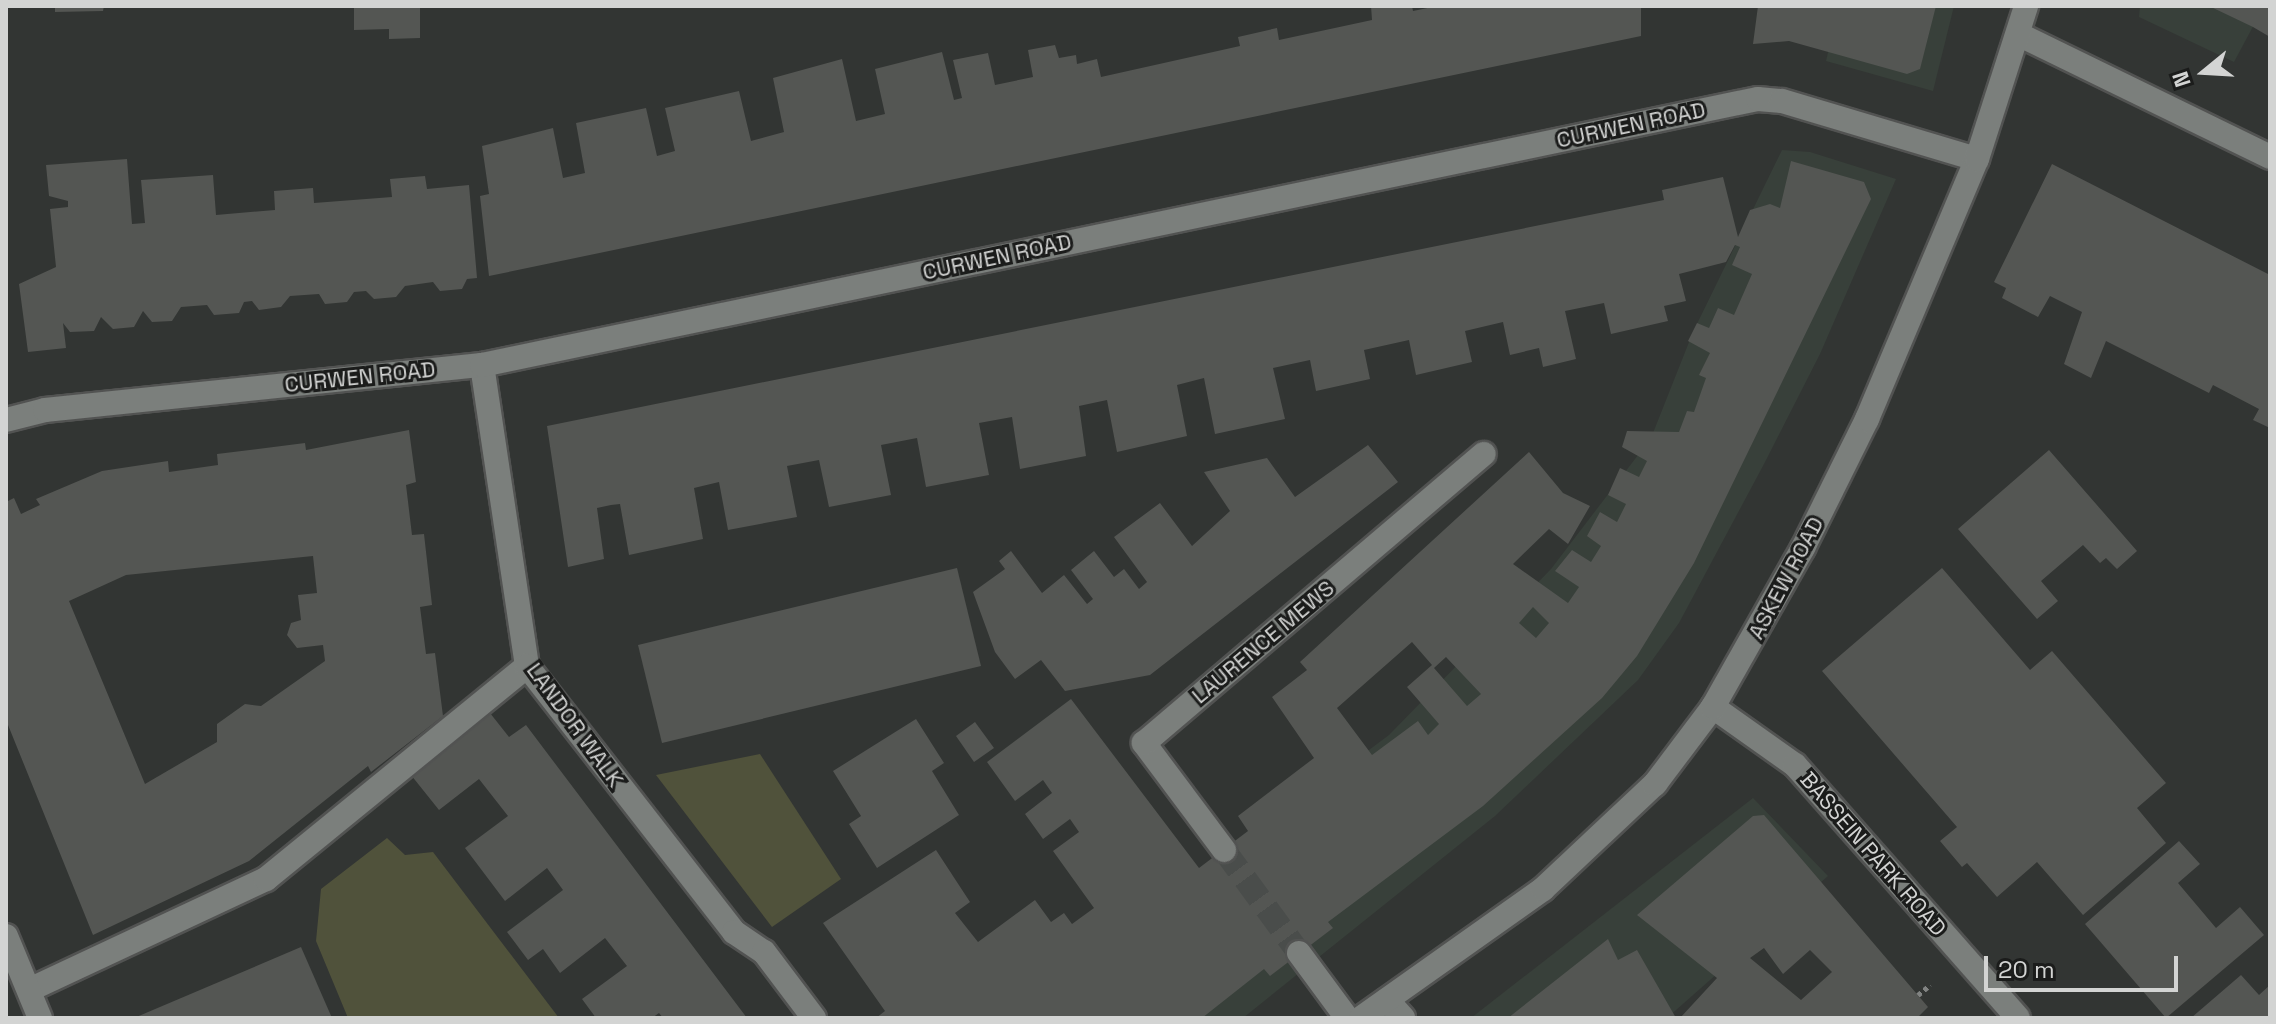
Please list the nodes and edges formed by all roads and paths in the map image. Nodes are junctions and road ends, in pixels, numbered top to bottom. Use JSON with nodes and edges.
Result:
{"nodes":[{"id":1,"x":2026,"y":6,"type":"edge"},
{"id":2,"x":2018,"y":34,"type":"junction"},
{"id":3,"x":2270,"y":157,"type":"edge"},
{"id":4,"x":1977,"y":159,"type":"junction"},
{"id":5,"x":482,"y":365,"type":"junction"},
{"id":6,"x":6,"y":420,"type":"edge"},
{"id":7,"x":1484,"y":454,"type":"dead end"},
{"id":8,"x":527,"y":666,"type":"junction"},
{"id":9,"x":1713,"y":707,"type":"junction"},
{"id":10,"x":1224,"y":850,"type":"tunnel mouth"},
{"id":11,"x":6,"y":936,"type":"edge"},
{"id":12,"x":1299,"y":953,"type":"tunnel mouth"},
{"id":13,"x":29,"y":990,"type":"junction"},
{"id":14,"x":1395,"y":1009,"type":"edge"},
{"id":15,"x":40,"y":1018,"type":"edge"},
{"id":16,"x":814,"y":1018,"type":"edge"},
{"id":17,"x":1347,"y":1018,"type":"edge"},
{"id":18,"x":1361,"y":1018,"type":"edge"},
{"id":19,"x":2018,"y":1018,"type":"edge"}],
"edges":[{"from":1,"to":2,"type":"street","name":"ASKEW ROAD"},
{"from":2,"to":3,"type":"street"},
{"from":2,"to":4,"type":"street","name":"ASKEW ROAD"},
{"from":4,"to":5,"type":"street","name":"CURWEN ROAD"},
{"from":4,"to":9,"type":"street","name":"ASKEW ROAD"},
{"from":5,"to":6,"type":"street","name":"CURWEN ROAD"},
{"from":5,"to":8,"type":"street","name":"LANDOR WALK"},
{"from":7,"to":10,"type":"street","name":"LAURENCE MEWS"},
{"from":8,"to":13,"type":"street"},
{"from":8,"to":16,"type":"street","name":"LANDOR WALK"},
{"from":9,"to":14,"type":"street","name":"ASKEW ROAD"},
{"from":9,"to":19,"type":"street","name":"BASSEIN PARK ROAD"},
{"from":11,"to":13,"type":"street"},
{"from":12,"to":17,"type":"street"},
{"from":13,"to":15,"type":"street"},
{"from":14,"to":18,"type":"street","name":"ASKEW ROAD"}]}
